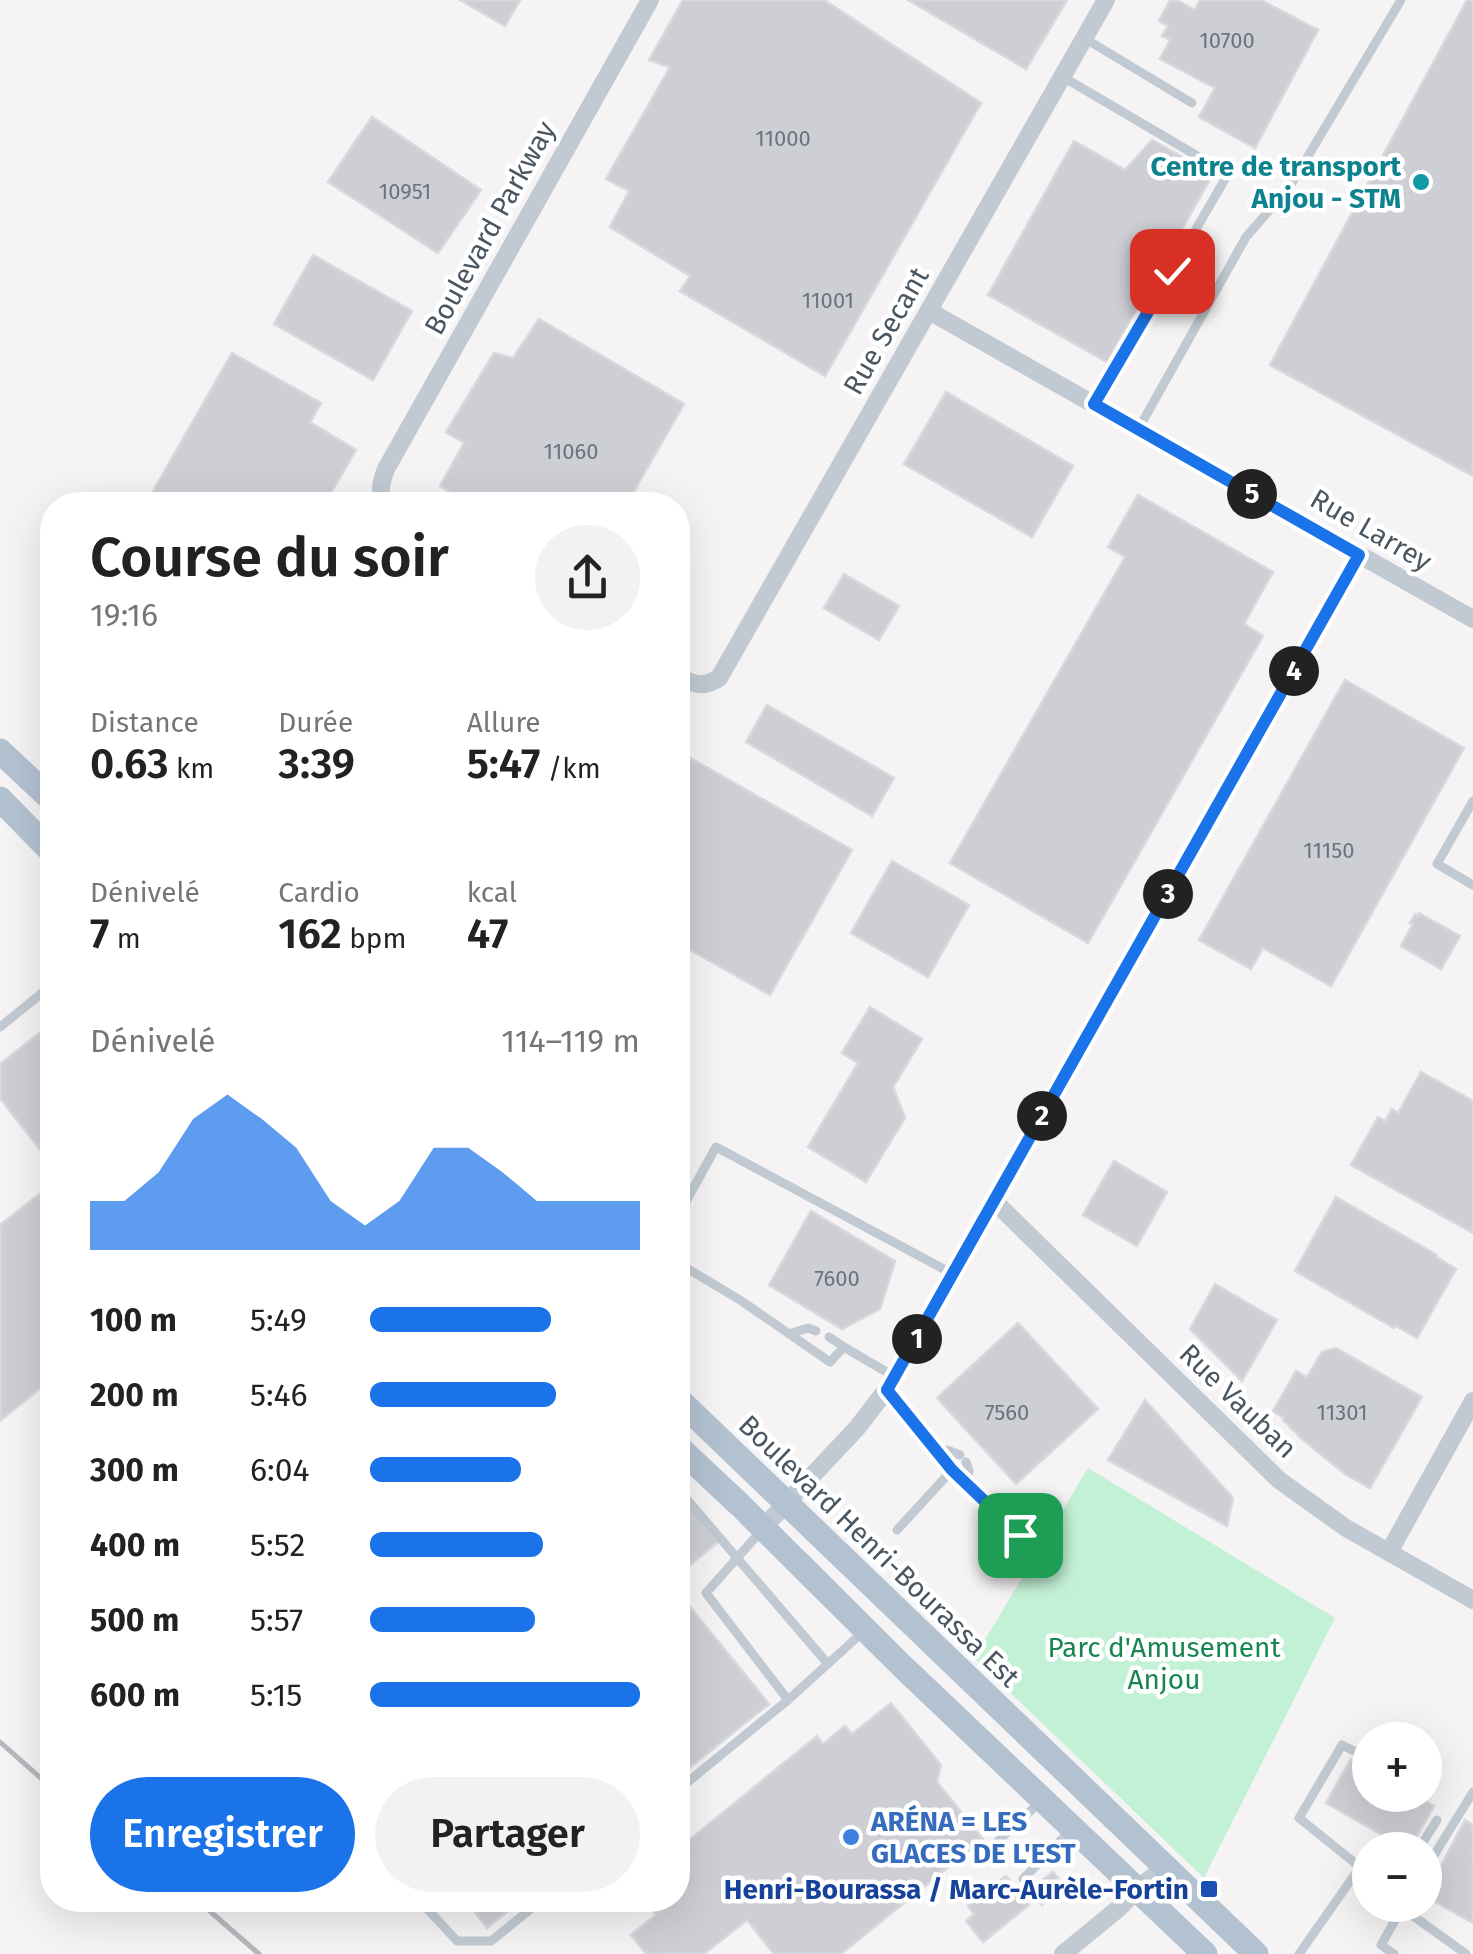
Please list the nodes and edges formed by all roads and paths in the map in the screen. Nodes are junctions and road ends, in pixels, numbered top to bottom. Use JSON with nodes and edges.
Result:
{"nodes":[{"id":1,"x":650,"y":0,"type":"edge"},
{"id":2,"x":1106,"y":0,"type":"edge"},
{"id":3,"x":1402,"y":0,"type":"edge"},
{"id":4,"x":1084,"y":38,"type":"junction"},
{"id":5,"x":1063,"y":76,"type":"junction"},
{"id":6,"x":1192,"y":103,"type":"dead end"},
{"id":7,"x":929,"y":311,"type":"junction"},
{"id":8,"x":1094,"y":404,"type":"junction"},
{"id":9,"x":1139,"y":428,"type":"junction"},
{"id":10,"x":381,"y":492,"type":"edge"},
{"id":11,"x":1359,"y":555,"type":"junction"},
{"id":12,"x":1473,"y":620,"type":"edge"},
{"id":13,"x":690,"y":681,"type":"edge"},
{"id":14,"x":0,"y":752,"type":"edge"},
{"id":15,"x":40,"y":789,"type":"edge"},
{"id":16,"x":0,"y":799,"type":"edge"},
{"id":17,"x":1473,"y":801,"type":"edge"},
{"id":18,"x":40,"y":840,"type":"edge"},
{"id":19,"x":1473,"y":885,"type":"edge"},
{"id":20,"x":40,"y":994,"type":"edge"},
{"id":21,"x":0,"y":1027,"type":"edge"},
{"id":22,"x":690,"y":1194,"type":"edge"},
{"id":23,"x":994,"y":1201,"type":"junction"},
{"id":24,"x":690,"y":1270,"type":"edge"},
{"id":25,"x":953,"y":1274,"type":"junction"},
{"id":26,"x":816,"y":1331,"type":"dead end"},
{"id":27,"x":790,"y":1334,"type":"junction"},
{"id":28,"x":829,"y":1337,"type":"dead end"},
{"id":29,"x":844,"y":1347,"type":"junction"},
{"id":30,"x":891,"y":1383,"type":"junction"},
{"id":31,"x":1473,"y":1401,"type":"edge"},
{"id":32,"x":690,"y":1411,"type":"edge"},
{"id":33,"x":937,"y":1452,"type":"junction"},
{"id":34,"x":690,"y":1460,"type":"edge"},
{"id":35,"x":952,"y":1470,"type":"junction"},
{"id":36,"x":968,"y":1484,"type":"junction"},
{"id":37,"x":690,"y":1503,"type":"edge"},
{"id":38,"x":785,"y":1504,"type":"junction"},
{"id":39,"x":762,"y":1529,"type":"junction"},
{"id":40,"x":897,"y":1530,"type":"dead end"},
{"id":41,"x":1020,"y":1535,"type":"dead end"},
{"id":42,"x":1389,"y":1552,"type":"junction"},
{"id":43,"x":737,"y":1558,"type":"junction"},
{"id":44,"x":1473,"y":1600,"type":"edge"},
{"id":45,"x":865,"y":1630,"type":"junction"},
{"id":46,"x":828,"y":1664,"type":"junction"},
{"id":47,"x":788,"y":1700,"type":"junction"},
{"id":48,"x":1352,"y":1750,"type":"edge"},
{"id":49,"x":690,"y":1780,"type":"edge"},
{"id":50,"x":1473,"y":1792,"type":"edge"},
{"id":51,"x":1043,"y":1800,"type":"junction"},
{"id":52,"x":1437,"y":1820,"type":"dead end"},
{"id":53,"x":1074,"y":1828,"type":"junction"},
{"id":54,"x":1429,"y":1832,"type":"edge"},
{"id":55,"x":1442,"y":1842,"type":"edge"},
{"id":56,"x":982,"y":1856,"type":"dead end"},
{"id":57,"x":1352,"y":1861,"type":"edge"},
{"id":58,"x":1166,"y":1867,"type":"junction"},
{"id":59,"x":1023,"y":1878,"type":"dead end"},
{"id":60,"x":1352,"y":1878,"type":"edge"},
{"id":61,"x":1138,"y":1888,"type":"junction"},
{"id":62,"x":430,"y":1912,"type":"edge"},
{"id":63,"x":527,"y":1912,"type":"edge"},
{"id":64,"x":1393,"y":1922,"type":"edge"},
{"id":65,"x":1423,"y":1922,"type":"edge"},
{"id":66,"x":1064,"y":1954,"type":"edge"},
{"id":67,"x":1205,"y":1954,"type":"edge"},
{"id":68,"x":1256,"y":1954,"type":"edge"},
{"id":69,"x":1299,"y":1954,"type":"edge"},
{"id":70,"x":1394,"y":1954,"type":"edge"},
{"id":71,"x":1466,"y":1954,"type":"edge"}],
"edges":[{"from":1,"to":10,"type":"street","name":"Boulevard Parkway"},
{"from":2,"to":4,"type":"street","name":"Rue Secant"},
{"from":3,"to":9,"type":"lane"},
{"from":4,"to":5,"type":"street","name":"Rue Secant"},
{"from":4,"to":6,"type":"lane"},
{"from":5,"to":7,"type":"street","name":"Rue Secant"},
{"from":5,"to":8,"type":"lane"},
{"from":7,"to":8,"type":"street","name":"Rue Larrey"},
{"from":7,"to":13,"type":"street","name":"Rue Secant"},
{"from":8,"to":9,"type":"street","name":"Rue Larrey"},
{"from":9,"to":11,"type":"street","name":"Rue Larrey"},
{"from":11,"to":12,"type":"street","name":"Rue Larrey"},
{"from":11,"to":23,"type":"street"},
{"from":14,"to":15,"type":"main road"},
{"from":16,"to":18,"type":"main road"},
{"from":17,"to":19,"type":"lane"},
{"from":20,"to":21,"type":"lane"},
{"from":22,"to":25,"type":"lane"},
{"from":23,"to":25,"type":"street"},
{"from":23,"to":42,"type":"street","name":"Rue Vauban"},
{"from":24,"to":27,"type":"lane"},
{"from":25,"to":30,"type":"street"},
{"from":26,"to":27,"type":"lane"},
{"from":27,"to":29,"type":"lane"},
{"from":28,"to":29,"type":"lane"},
{"from":29,"to":30,"type":"lane"},
{"from":30,"to":33,"type":"lane"},
{"from":30,"to":38,"type":"street"},
{"from":31,"to":42,"type":"street"},
{"from":32,"to":38,"type":"main road","name":"Boulevard Henri-Bourassa Est"},
{"from":33,"to":35,"type":"lane"},
{"from":33,"to":36,"type":"lane"},
{"from":34,"to":39,"type":"main road"},
{"from":35,"to":36,"type":"lane"},
{"from":35,"to":40,"type":"lane"},
{"from":36,"to":41,"type":"lane"},
{"from":37,"to":43,"type":"lane"},
{"from":38,"to":39,"type":"street"},
{"from":38,"to":58,"type":"main road","name":"Boulevard Henri-Bourassa Est"},
{"from":39,"to":43,"type":"lane"},
{"from":39,"to":45,"type":"main road"},
{"from":42,"to":44,"type":"street","name":"Rue Vauban"},
{"from":43,"to":46,"type":"lane"},
{"from":43,"to":47,"type":"lane"},
{"from":45,"to":46,"type":"lane"},
{"from":45,"to":51,"type":"main road"},
{"from":46,"to":47,"type":"lane"},
{"from":47,"to":49,"type":"lane"},
{"from":48,"to":57,"type":"lane"},
{"from":50,"to":55,"type":"lane"},
{"from":51,"to":53,"type":"main road"},
{"from":51,"to":56,"type":"lane"},
{"from":52,"to":54,"type":"lane"},
{"from":53,"to":59,"type":"lane"},
{"from":53,"to":61,"type":"main road"},
{"from":58,"to":61,"type":"street"},
{"from":58,"to":68,"type":"main road","name":"Boulevard Henri-Bourassa Est"},
{"from":60,"to":69,"type":"lane"},
{"from":61,"to":66,"type":"street"},
{"from":61,"to":67,"type":"main road"},
{"from":62,"to":63,"type":"lane"},
{"from":64,"to":70,"type":"lane"},
{"from":65,"to":71,"type":"lane"}]}
